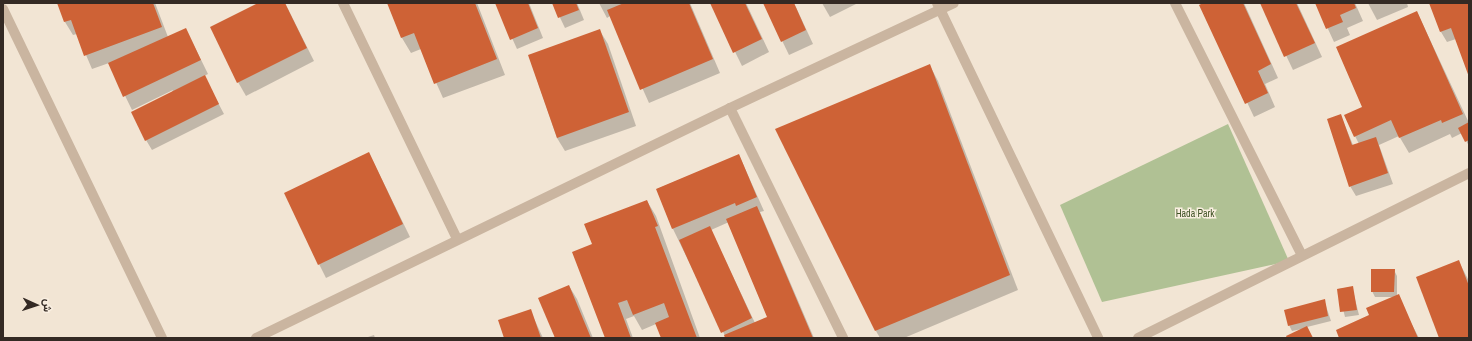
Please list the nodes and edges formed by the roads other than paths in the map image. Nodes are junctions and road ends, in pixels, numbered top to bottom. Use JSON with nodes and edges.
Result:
{"nodes":[{"id":1,"x":343,"y":3,"type":"edge"},
{"id":2,"x":954,"y":3,"type":"edge"},
{"id":3,"x":1175,"y":3,"type":"edge"},
{"id":4,"x":939,"y":6,"type":"edge"},
{"id":5,"x":3,"y":9,"type":"edge"},
{"id":6,"x":730,"y":108,"type":"junction"},
{"id":7,"x":1469,"y":173,"type":"edge"},
{"id":8,"x":457,"y":239,"type":"junction"},
{"id":9,"x":1302,"y":255,"type":"junction"},
{"id":10,"x":162,"y":338,"type":"edge"},
{"id":11,"x":256,"y":338,"type":"edge"},
{"id":12,"x":842,"y":338,"type":"edge"},
{"id":13,"x":1098,"y":338,"type":"edge"},
{"id":14,"x":1138,"y":338,"type":"edge"}],
"edges":[{"from":1,"to":8,"type":"street"},
{"from":2,"to":4,"type":"street"},
{"from":3,"to":9,"type":"street"},
{"from":4,"to":6,"type":"street"},
{"from":4,"to":13,"type":"street"},
{"from":5,"to":10,"type":"street"},
{"from":6,"to":8,"type":"street"},
{"from":6,"to":12,"type":"street"},
{"from":7,"to":9,"type":"street"},
{"from":8,"to":11,"type":"street"},
{"from":9,"to":14,"type":"street"}]}
